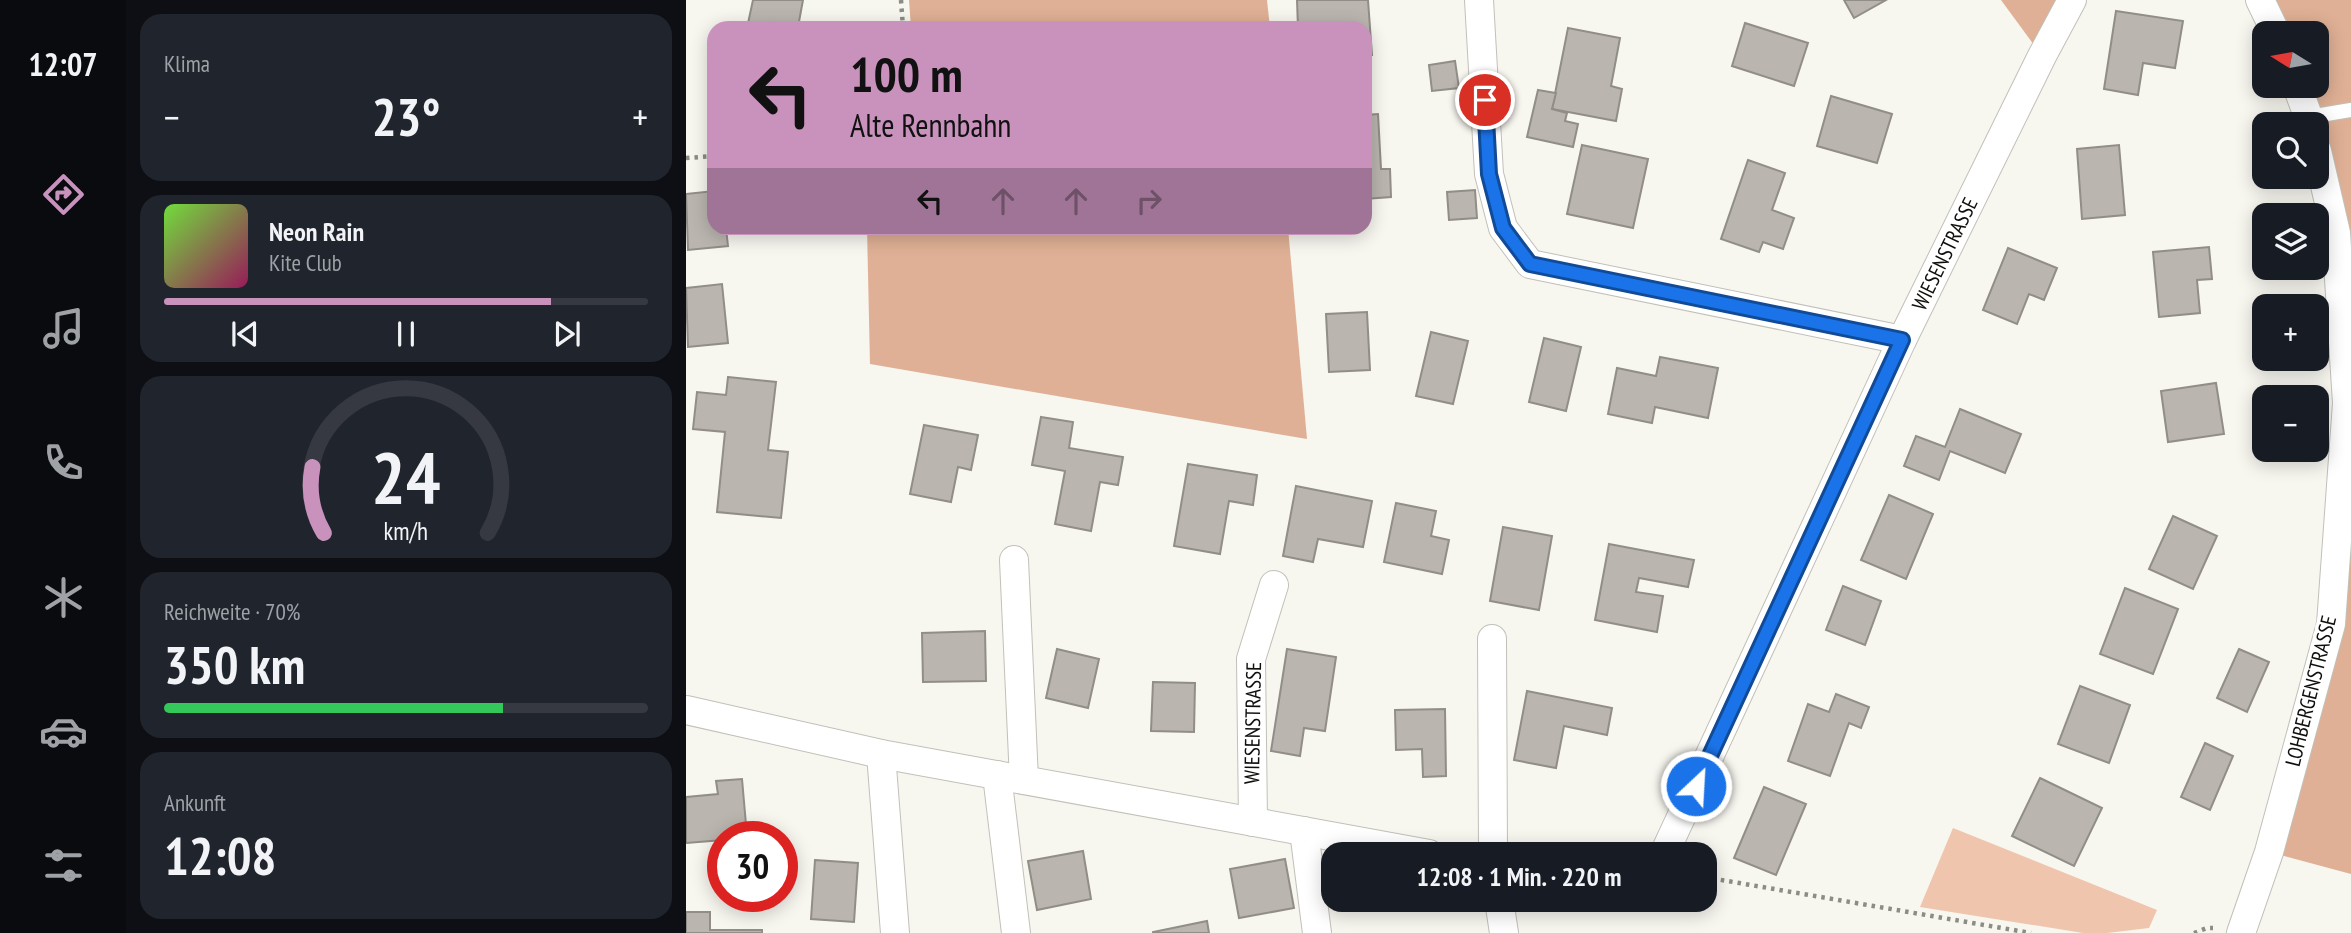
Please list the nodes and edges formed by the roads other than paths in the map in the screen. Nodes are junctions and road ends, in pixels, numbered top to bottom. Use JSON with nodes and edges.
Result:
{"nodes":[{"id":1,"x":1479,"y":0,"type":"edge"},
{"id":2,"x":2072,"y":0,"type":"edge"},
{"id":3,"x":2260,"y":0,"type":"edge"},
{"id":4,"x":2270,"y":21,"type":"edge"},
{"id":5,"x":2351,"y":110,"type":"edge"},
{"id":6,"x":2329,"y":116,"type":"edge"},
{"id":7,"x":2326,"y":189,"type":"edge"},
{"id":8,"x":1902,"y":340,"type":"junction"},
{"id":9,"x":1014,"y":560,"type":"dead end"},
{"id":10,"x":1274,"y":584,"type":"dead end"},
{"id":11,"x":1492,"y":639,"type":"dead end"},
{"id":12,"x":686,"y":710,"type":"edge"},
{"id":13,"x":881,"y":754,"type":"junction"},
{"id":14,"x":1010,"y":778,"type":"junction"},
{"id":15,"x":1253,"y":822,"type":"junction"},
{"id":16,"x":1304,"y":831,"type":"junction"},
{"id":17,"x":1364,"y":842,"type":"edge"},
{"id":18,"x":1493,"y":842,"type":"edge"},
{"id":19,"x":1670,"y":842,"type":"edge"},
{"id":20,"x":1501,"y":912,"type":"edge"},
{"id":21,"x":895,"y":933,"type":"edge"},
{"id":22,"x":1016,"y":933,"type":"edge"},
{"id":23,"x":1317,"y":933,"type":"edge"},
{"id":24,"x":1504,"y":933,"type":"edge"},
{"id":25,"x":2241,"y":933,"type":"edge"}],
"edges":[{"from":1,"to":8,"type":"street"},
{"from":2,"to":8,"type":"street","name":"WIESENSTRASSE"},
{"from":3,"to":4,"type":"street"},
{"from":5,"to":6,"type":"lane"},
{"from":7,"to":25,"type":"street","name":"LOHBERGENSTRASSE"},
{"from":8,"to":19,"type":"street","name":"WIESENSTRASSE"},
{"from":9,"to":14,"type":"street"},
{"from":10,"to":15,"type":"street","name":"WIESENSTRASSE"},
{"from":11,"to":18,"type":"street"},
{"from":12,"to":13,"type":"street"},
{"from":13,"to":14,"type":"street"},
{"from":13,"to":21,"type":"street"},
{"from":14,"to":15,"type":"street"},
{"from":14,"to":22,"type":"street"},
{"from":15,"to":16,"type":"street"},
{"from":16,"to":17,"type":"street"},
{"from":16,"to":23,"type":"street"},
{"from":20,"to":24,"type":"street"}]}
